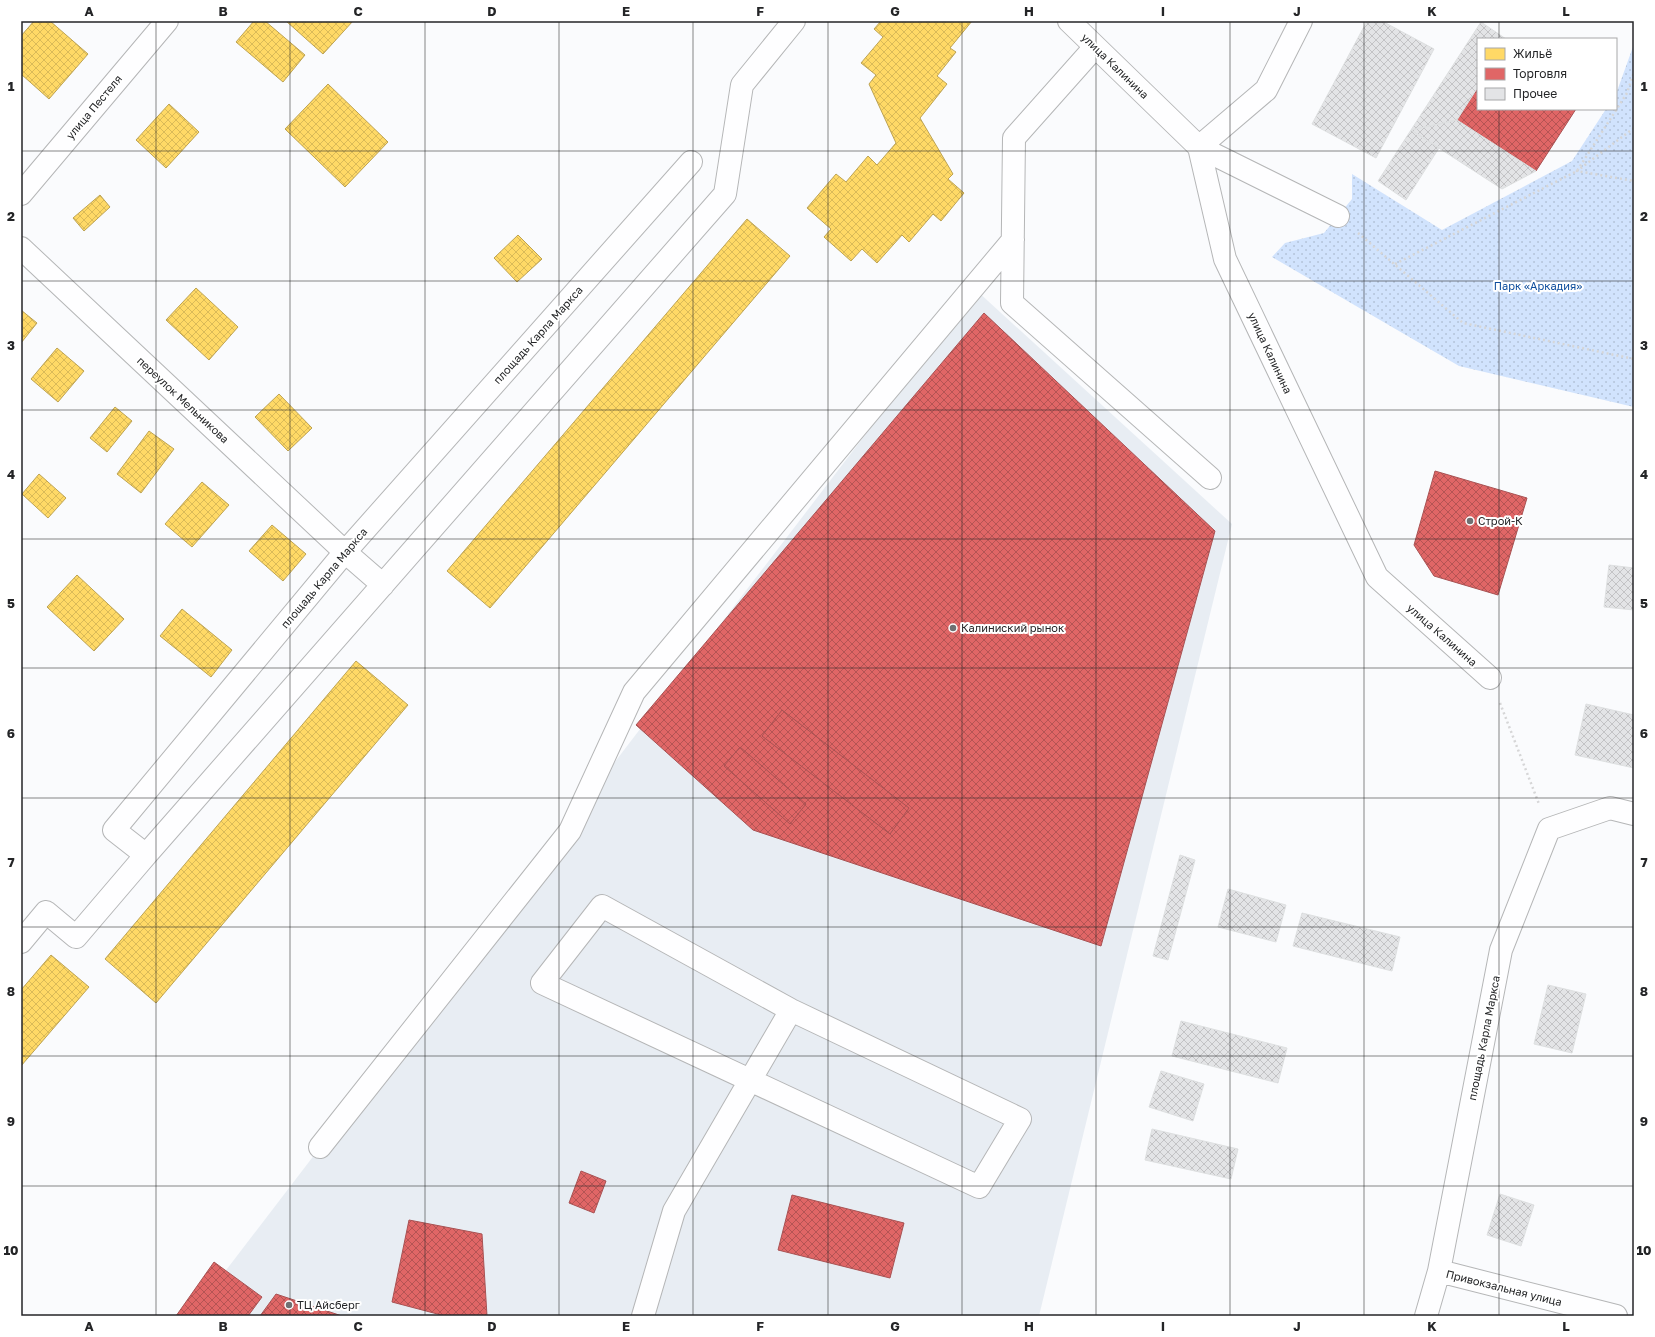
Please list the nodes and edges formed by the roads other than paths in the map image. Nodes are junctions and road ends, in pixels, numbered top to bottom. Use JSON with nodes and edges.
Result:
{"nodes":[{"id":1,"x":167,"y":21,"type":"edge"},
{"id":2,"x":794,"y":21,"type":"edge"},
{"id":3,"x":1069,"y":21,"type":"edge"},
{"id":4,"x":1301,"y":21,"type":"edge"},
{"id":5,"x":1095,"y":47,"type":"junction"},
{"id":6,"x":1199,"y":148,"type":"junction"},
{"id":7,"x":691,"y":162,"type":"dead end"},
{"id":8,"x":21,"y":194,"type":"edge"},
{"id":9,"x":1338,"y":216,"type":"road end"},
{"id":10,"x":1013,"y":240,"type":"junction"},
{"id":11,"x":21,"y":248,"type":"edge"},
{"id":12,"x":1210,"y":478,"type":"dead end"},
{"id":13,"x":346,"y":552,"type":"junction"},
{"id":14,"x":383,"y":585,"type":"junction"},
{"id":15,"x":1490,"y":678,"type":"road end"},
{"id":16,"x":1634,"y":814,"type":"edge"},
{"id":17,"x":146,"y":855,"type":"junction"},
{"id":18,"x":21,"y":942,"type":"edge"},
{"id":19,"x":791,"y":1010,"type":"junction"},
{"id":20,"x":750,"y":1080,"type":"junction"},
{"id":21,"x":320,"y":1147,"type":"dead end"},
{"id":22,"x":1439,"y":1272,"type":"junction"},
{"id":23,"x":643,"y":1316,"type":"edge"},
{"id":24,"x":1426,"y":1316,"type":"edge"},
{"id":25,"x":1616,"y":1316,"type":"edge"}],
"edges":[{"from":1,"to":8,"type":"street","name":"улица Пестеля"},
{"from":2,"to":14,"type":"street"},
{"from":3,"to":5,"type":"street","name":"улица Калинина"},
{"from":4,"to":6,"type":"street"},
{"from":5,"to":6,"type":"street","name":"улица Калинина"},
{"from":5,"to":10,"type":"street"},
{"from":6,"to":9,"type":"street"},
{"from":6,"to":15,"type":"street","name":"улица Калинина"},
{"from":7,"to":13,"type":"street","name":"площадь Карла Маркса"},
{"from":10,"to":12,"type":"street"},
{"from":10,"to":21,"type":"street"},
{"from":11,"to":13,"type":"street","name":"переулок Мельникова"},
{"from":13,"to":14,"type":"street","name":"переулок Мельникова"},
{"from":13,"to":17,"type":"street","name":"площадь Карла Маркса"},
{"from":14,"to":17,"type":"street"},
{"from":16,"to":22,"type":"street","name":"площадь Карла Маркса"},
{"from":17,"to":18,"type":"street"},
{"from":19,"to":20,"type":"street"},
{"from":19,"to":20,"type":"street"},
{"from":19,"to":20,"type":"street"},
{"from":20,"to":23,"type":"street"},
{"from":22,"to":24,"type":"street","name":"площадь Карла Маркса"},
{"from":22,"to":25,"type":"street","name":"Привокзальная улица"}]}
